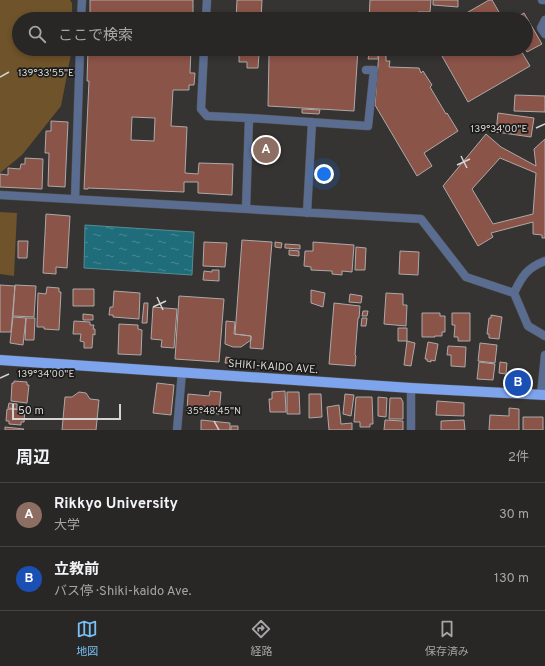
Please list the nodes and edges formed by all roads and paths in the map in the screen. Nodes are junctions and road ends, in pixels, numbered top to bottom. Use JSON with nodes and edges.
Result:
{"nodes":[{"id":1,"x":82,"y":0,"type":"edge"},
{"id":2,"x":207,"y":0,"type":"edge"},
{"id":3,"x":542,"y":0,"type":"edge"},
{"id":4,"x":545,"y":0,"type":"edge"},
{"id":5,"x":81,"y":12,"type":"edge"},
{"id":6,"x":206,"y":12,"type":"edge"},
{"id":7,"x":545,"y":20,"type":"edge"},
{"id":8,"x":545,"y":34,"type":"edge"},
{"id":9,"x":80,"y":56,"type":"edge"},
{"id":10,"x":204,"y":56,"type":"edge"},
{"id":11,"x":366,"y":70,"type":"dead end"},
{"id":12,"x":249,"y":118,"type":"junction"},
{"id":13,"x":312,"y":122,"type":"junction"},
{"id":14,"x":0,"y":195,"type":"edge"},
{"id":15,"x":75,"y":199,"type":"junction"},
{"id":16,"x":246,"y":209,"type":"junction"},
{"id":17,"x":307,"y":212,"type":"junction"},
{"id":18,"x":545,"y":261,"type":"edge"},
{"id":19,"x":514,"y":293,"type":"junction"},
{"id":20,"x":545,"y":336,"type":"edge"},
{"id":21,"x":545,"y":355,"type":"edge"},
{"id":22,"x":0,"y":360,"type":"edge"},
{"id":23,"x":182,"y":372,"type":"junction"},
{"id":24,"x":411,"y":388,"type":"junction"},
{"id":25,"x":543,"y":395,"type":"edge"},
{"id":26,"x":177,"y":430,"type":"edge"},
{"id":27,"x":411,"y":430,"type":"edge"}],
"edges":[{"from":1,"to":5,"type":"street"},
{"from":2,"to":6,"type":"street"},
{"from":3,"to":4,"type":"street"},
{"from":7,"to":8,"type":"street"},
{"from":9,"to":15,"type":"street"},
{"from":10,"to":12,"type":"street"},
{"from":11,"to":13,"type":"street"},
{"from":12,"to":13,"type":"street"},
{"from":12,"to":16,"type":"street"},
{"from":13,"to":17,"type":"street"},
{"from":14,"to":15,"type":"street"},
{"from":15,"to":16,"type":"street"},
{"from":16,"to":17,"type":"street"},
{"from":17,"to":19,"type":"street"},
{"from":18,"to":19,"type":"street"},
{"from":19,"to":20,"type":"street"},
{"from":21,"to":25,"type":"street"},
{"from":22,"to":23,"type":"main road","name":"SHIKI-KAIDO AVE."},
{"from":23,"to":24,"type":"main road","name":"SHIKI-KAIDO AVE."},
{"from":23,"to":26,"type":"street"},
{"from":24,"to":25,"type":"main road","name":"SHIKI-KAIDO AVE."},
{"from":24,"to":27,"type":"street"}]}
